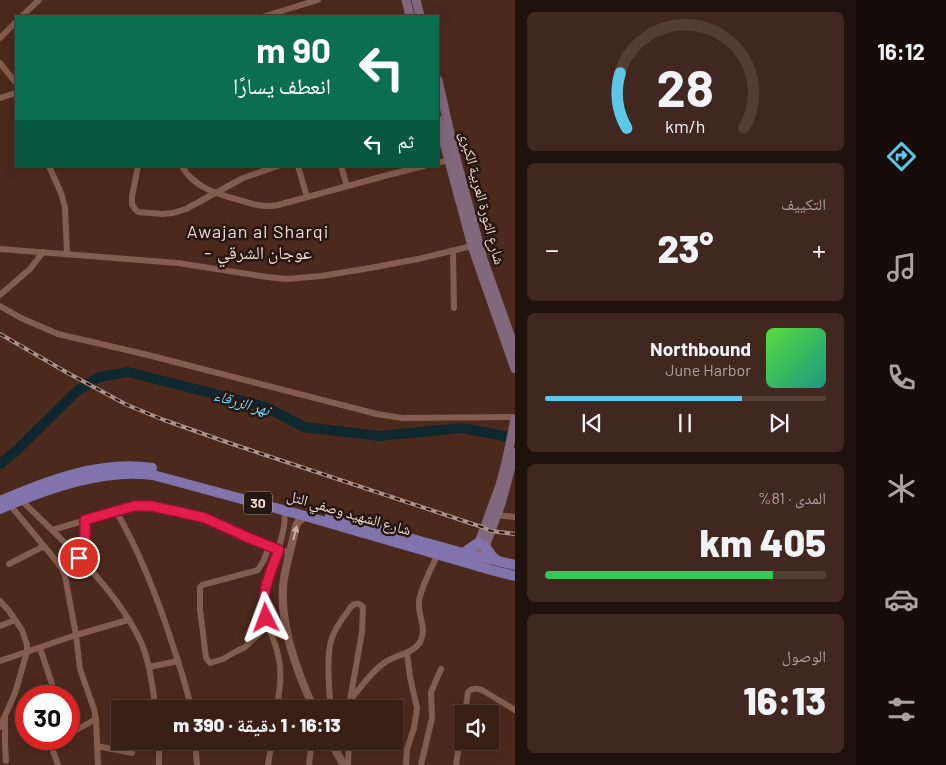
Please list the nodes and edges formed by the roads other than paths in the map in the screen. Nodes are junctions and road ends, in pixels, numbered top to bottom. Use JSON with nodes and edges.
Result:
{"nodes":[{"id":1,"x":39,"y":0,"type":"edge"},
{"id":2,"x":318,"y":0,"type":"edge"},
{"id":3,"x":406,"y":0,"type":"edge"},
{"id":4,"x":416,"y":0,"type":"edge"},
{"id":5,"x":23,"y":15,"type":"edge"},
{"id":6,"x":268,"y":15,"type":"edge"},
{"id":7,"x":410,"y":15,"type":"edge"},
{"id":8,"x":420,"y":15,"type":"edge"},
{"id":9,"x":15,"y":23,"type":"edge"},
{"id":10,"x":0,"y":38,"type":"edge"},
{"id":11,"x":0,"y":63,"type":"edge"},
{"id":12,"x":15,"y":83,"type":"edge"},
{"id":13,"x":439,"y":84,"type":"edge"},
{"id":14,"x":15,"y":92,"type":"edge"},
{"id":15,"x":0,"y":98,"type":"edge"},
{"id":16,"x":439,"y":124,"type":"edge"},
{"id":17,"x":448,"y":160,"type":"junction"},
{"id":18,"x":439,"y":163,"type":"edge"},
{"id":19,"x":49,"y":167,"type":"edge"},
{"id":20,"x":138,"y":167,"type":"edge"},
{"id":21,"x":182,"y":167,"type":"edge"},
{"id":22,"x":275,"y":167,"type":"edge"},
{"id":23,"x":298,"y":167,"type":"edge"},
{"id":24,"x":341,"y":167,"type":"edge"},
{"id":25,"x":385,"y":167,"type":"edge"},
{"id":26,"x":420,"y":167,"type":"edge"},
{"id":27,"x":388,"y":175,"type":"junction"},
{"id":28,"x":347,"y":186,"type":"junction"},
{"id":29,"x":215,"y":194,"type":"junction"},
{"id":30,"x":307,"y":197,"type":"junction"},
{"id":31,"x":472,"y":246,"type":"junction"},
{"id":32,"x":0,"y":250,"type":"edge"},
{"id":33,"x":43,"y":252,"type":"junction"},
{"id":34,"x":453,"y":252,"type":"junction"},
{"id":35,"x":66,"y":254,"type":"junction"},
{"id":36,"x":0,"y":295,"type":"edge"},
{"id":37,"x":0,"y":306,"type":"edge"},
{"id":38,"x":454,"y":308,"type":"dead end"},
{"id":39,"x":515,"y":349,"type":"edge"},
{"id":40,"x":515,"y":369,"type":"edge"},
{"id":41,"x":515,"y":418,"type":"edge"},
{"id":42,"x":512,"y":451,"type":"edge"},
{"id":43,"x":21,"y":500,"type":"junction"},
{"id":44,"x":3,"y":505,"type":"edge"},
{"id":45,"x":283,"y":510,"type":"junction"},
{"id":46,"x":116,"y":512,"type":"junction"},
{"id":47,"x":497,"y":514,"type":"junction"},
{"id":48,"x":305,"y":516,"type":"junction"},
{"id":49,"x":515,"y":518,"type":"edge"},
{"id":50,"x":85,"y":520,"type":"junction"},
{"id":51,"x":52,"y":530,"type":"junction"},
{"id":52,"x":482,"y":544,"type":"junction"},
{"id":53,"x":44,"y":546,"type":"junction"},
{"id":54,"x":268,"y":546,"type":"junction"},
{"id":55,"x":279,"y":550,"type":"junction"},
{"id":56,"x":290,"y":553,"type":"junction"},
{"id":57,"x":463,"y":553,"type":"junction"},
{"id":58,"x":438,"y":554,"type":"junction"},
{"id":59,"x":79,"y":558,"type":"junction"},
{"id":60,"x":477,"y":561,"type":"junction"},
{"id":61,"x":499,"y":562,"type":"junction"},
{"id":62,"x":9,"y":564,"type":"dead end"},
{"id":63,"x":515,"y":565,"type":"edge"},
{"id":64,"x":515,"y":576,"type":"edge"},
{"id":65,"x":0,"y":601,"type":"edge"},
{"id":66,"x":15,"y":620,"type":"junction"},
{"id":67,"x":128,"y":620,"type":"junction"},
{"id":68,"x":285,"y":622,"type":"junction"},
{"id":69,"x":0,"y":626,"type":"edge"},
{"id":70,"x":269,"y":627,"type":"junction"},
{"id":71,"x":76,"y":635,"type":"junction"},
{"id":72,"x":40,"y":648,"type":"junction"},
{"id":73,"x":27,"y":652,"type":"junction"},
{"id":74,"x":407,"y":652,"type":"junction"},
{"id":75,"x":0,"y":661,"type":"edge"},
{"id":76,"x":178,"y":661,"type":"junction"},
{"id":77,"x":149,"y":668,"type":"junction"},
{"id":78,"x":441,"y":669,"type":"dead end"},
{"id":79,"x":52,"y":685,"type":"edge"},
{"id":80,"x":154,"y":700,"type":"edge"},
{"id":81,"x":189,"y":700,"type":"edge"},
{"id":82,"x":278,"y":700,"type":"edge"},
{"id":83,"x":310,"y":700,"type":"edge"},
{"id":84,"x":330,"y":700,"type":"edge"},
{"id":85,"x":350,"y":700,"type":"joint"},
{"id":86,"x":466,"y":705,"type":"edge"},
{"id":87,"x":515,"y":710,"type":"edge"},
{"id":88,"x":3,"y":718,"type":"edge"},
{"id":89,"x":96,"y":718,"type":"junction"},
{"id":90,"x":0,"y":727,"type":"edge"},
{"id":91,"x":80,"y":727,"type":"edge"},
{"id":92,"x":98,"y":746,"type":"junction"},
{"id":93,"x":52,"y":750,"type":"edge"},
{"id":94,"x":159,"y":750,"type":"edge"},
{"id":95,"x":196,"y":750,"type":"edge"},
{"id":96,"x":270,"y":750,"type":"edge"},
{"id":97,"x":311,"y":750,"type":"edge"},
{"id":98,"x":335,"y":750,"type":"edge"},
{"id":99,"x":337,"y":750,"type":"edge"},
{"id":100,"x":348,"y":750,"type":"edge"},
{"id":101,"x":458,"y":750,"type":"edge"},
{"id":102,"x":0,"y":754,"type":"edge"},
{"id":103,"x":132,"y":754,"type":"dead end"},
{"id":104,"x":338,"y":755,"type":"junction"},
{"id":105,"x":8,"y":763,"type":"edge"},
{"id":106,"x":58,"y":765,"type":"edge"},
{"id":107,"x":98,"y":765,"type":"edge"},
{"id":108,"x":159,"y":765,"type":"edge"},
{"id":109,"x":197,"y":765,"type":"edge"},
{"id":110,"x":268,"y":765,"type":"edge"},
{"id":111,"x":309,"y":765,"type":"edge"},
{"id":112,"x":346,"y":765,"type":"edge"},
{"id":113,"x":406,"y":765,"type":"edge"},
{"id":114,"x":421,"y":765,"type":"edge"},
{"id":115,"x":456,"y":765,"type":"edge"}],
"edges":[{"from":1,"to":5,"type":"street"},
{"from":2,"to":6,"type":"street"},
{"from":3,"to":7,"type":"main road"},
{"from":4,"to":8,"type":"main road"},
{"from":9,"to":10,"type":"street"},
{"from":11,"to":12,"type":"street"},
{"from":13,"to":39,"type":"main road","name":"شارع الثورة العربية الكبرى"},
{"from":14,"to":15,"type":"street"},
{"from":16,"to":17,"type":"main road","name":"شارع الثورة العربية الكبرى"},
{"from":17,"to":18,"type":"street"},
{"from":17,"to":31,"type":"main road","name":"شارع الثورة العربية الكبرى"},
{"from":19,"to":35,"type":"street"},
{"from":20,"to":29,"type":"street"},
{"from":21,"to":29,"type":"street"},
{"from":22,"to":29,"type":"street"},
{"from":23,"to":30,"type":"street"},
{"from":24,"to":28,"type":"street"},
{"from":25,"to":27,"type":"street"},
{"from":26,"to":27,"type":"street"},
{"from":27,"to":28,"type":"street"},
{"from":28,"to":30,"type":"street"},
{"from":29,"to":30,"type":"street"},
{"from":31,"to":34,"type":"street"},
{"from":31,"to":40,"type":"main road","name":"شارع الثورة العربية الكبرى"},
{"from":32,"to":33,"type":"street"},
{"from":33,"to":35,"type":"street"},
{"from":33,"to":36,"type":"street"},
{"from":34,"to":35,"type":"street"},
{"from":34,"to":38,"type":"street"},
{"from":37,"to":41,"type":"street"},
{"from":41,"to":42,"type":"main road"},
{"from":42,"to":47,"type":"main road"},
{"from":42,"to":52,"type":"main road"},
{"from":43,"to":44,"type":"main road","name":"شارع الشهيد وصفي التل","number":"30"},
{"from":43,"to":45,"type":"main road","name":"شارع الشهيد وصفي التل","number":"30"},
{"from":43,"to":51,"type":"street"},
{"from":44,"to":53,"type":"street"},
{"from":44,"to":57,"type":"main road","name":"شارع الشهيد وصفي التل","number":"30"},
{"from":45,"to":48,"type":"main road","name":"شارع الشهيد وصفي التل","number":"30"},
{"from":45,"to":55,"type":"street"},
{"from":46,"to":50,"type":"street"},
{"from":46,"to":54,"type":"street"},
{"from":46,"to":76,"type":"street"},
{"from":47,"to":49,"type":"street"},
{"from":47,"to":52,"type":"main road"},
{"from":56,"to":48,"type":"street","one_way":true},
{"from":48,"to":58,"type":"main road","name":"شارع الشهيد وصفي التل","number":"30"},
{"from":50,"to":51,"type":"street"},
{"from":50,"to":59,"type":"street"},
{"from":51,"to":59,"type":"street"},
{"from":52,"to":57,"type":"main road"},
{"from":52,"to":60,"type":"main road"},
{"from":52,"to":61,"type":"main road"},
{"from":53,"to":62,"type":"street"},
{"from":53,"to":71,"type":"street"},
{"from":54,"to":55,"type":"street"},
{"from":54,"to":70,"type":"street"},
{"from":55,"to":56,"type":"street"},
{"from":55,"to":70,"type":"street"},
{"from":56,"to":68,"type":"street"},
{"from":57,"to":60,"type":"main road","name":"شارع الشهيد وصفي التل","number":"30"},
{"from":58,"to":60,"type":"main road","name":"شارع الشهيد وصفي التل","number":"30"},
{"from":58,"to":74,"type":"street"},
{"from":59,"to":67,"type":"street"},
{"from":60,"to":61,"type":"main road","name":"شارع الشهيد وصفي التل","number":"30"},
{"from":60,"to":64,"type":"main road","name":"شارع الشهيد وصفي التل","number":"30"},
{"from":61,"to":63,"type":"main road","name":"شارع الشهيد وصفي التل","number":"30"},
{"from":65,"to":66,"type":"street"},
{"from":66,"to":69,"type":"street"},
{"from":66,"to":73,"type":"street"},
{"from":67,"to":71,"type":"street"},
{"from":67,"to":77,"type":"street"},
{"from":68,"to":70,"type":"street"},
{"from":68,"to":83,"type":"street"},
{"from":70,"to":82,"type":"street"},
{"from":71,"to":72,"type":"street"},
{"from":71,"to":89,"type":"street"},
{"from":72,"to":73,"type":"street"},
{"from":72,"to":79,"type":"street"},
{"from":73,"to":75,"type":"street"},
{"from":73,"to":88,"type":"street"},
{"from":74,"to":85,"type":"street"},
{"from":74,"to":113,"type":"street"},
{"from":76,"to":77,"type":"street"},
{"from":76,"to":81,"type":"street"},
{"from":77,"to":80,"type":"street"},
{"from":78,"to":114,"type":"street"},
{"from":84,"to":85,"type":"street"},
{"from":86,"to":87,"type":"street"},
{"from":88,"to":90,"type":"street"},
{"from":88,"to":105,"type":"street"},
{"from":89,"to":91,"type":"street"},
{"from":89,"to":92,"type":"street"},
{"from":92,"to":103,"type":"street"},
{"from":92,"to":107,"type":"street"},
{"from":93,"to":106,"type":"street"},
{"from":94,"to":108,"type":"street"},
{"from":95,"to":109,"type":"street"},
{"from":96,"to":110,"type":"street"},
{"from":97,"to":111,"type":"street"},
{"from":98,"to":104,"type":"street"},
{"from":99,"to":104,"type":"street"},
{"from":100,"to":112,"type":"street"},
{"from":101,"to":115,"type":"street"},
{"from":102,"to":105,"type":"street"},
{"from":104,"to":112,"type":"street"}]}
